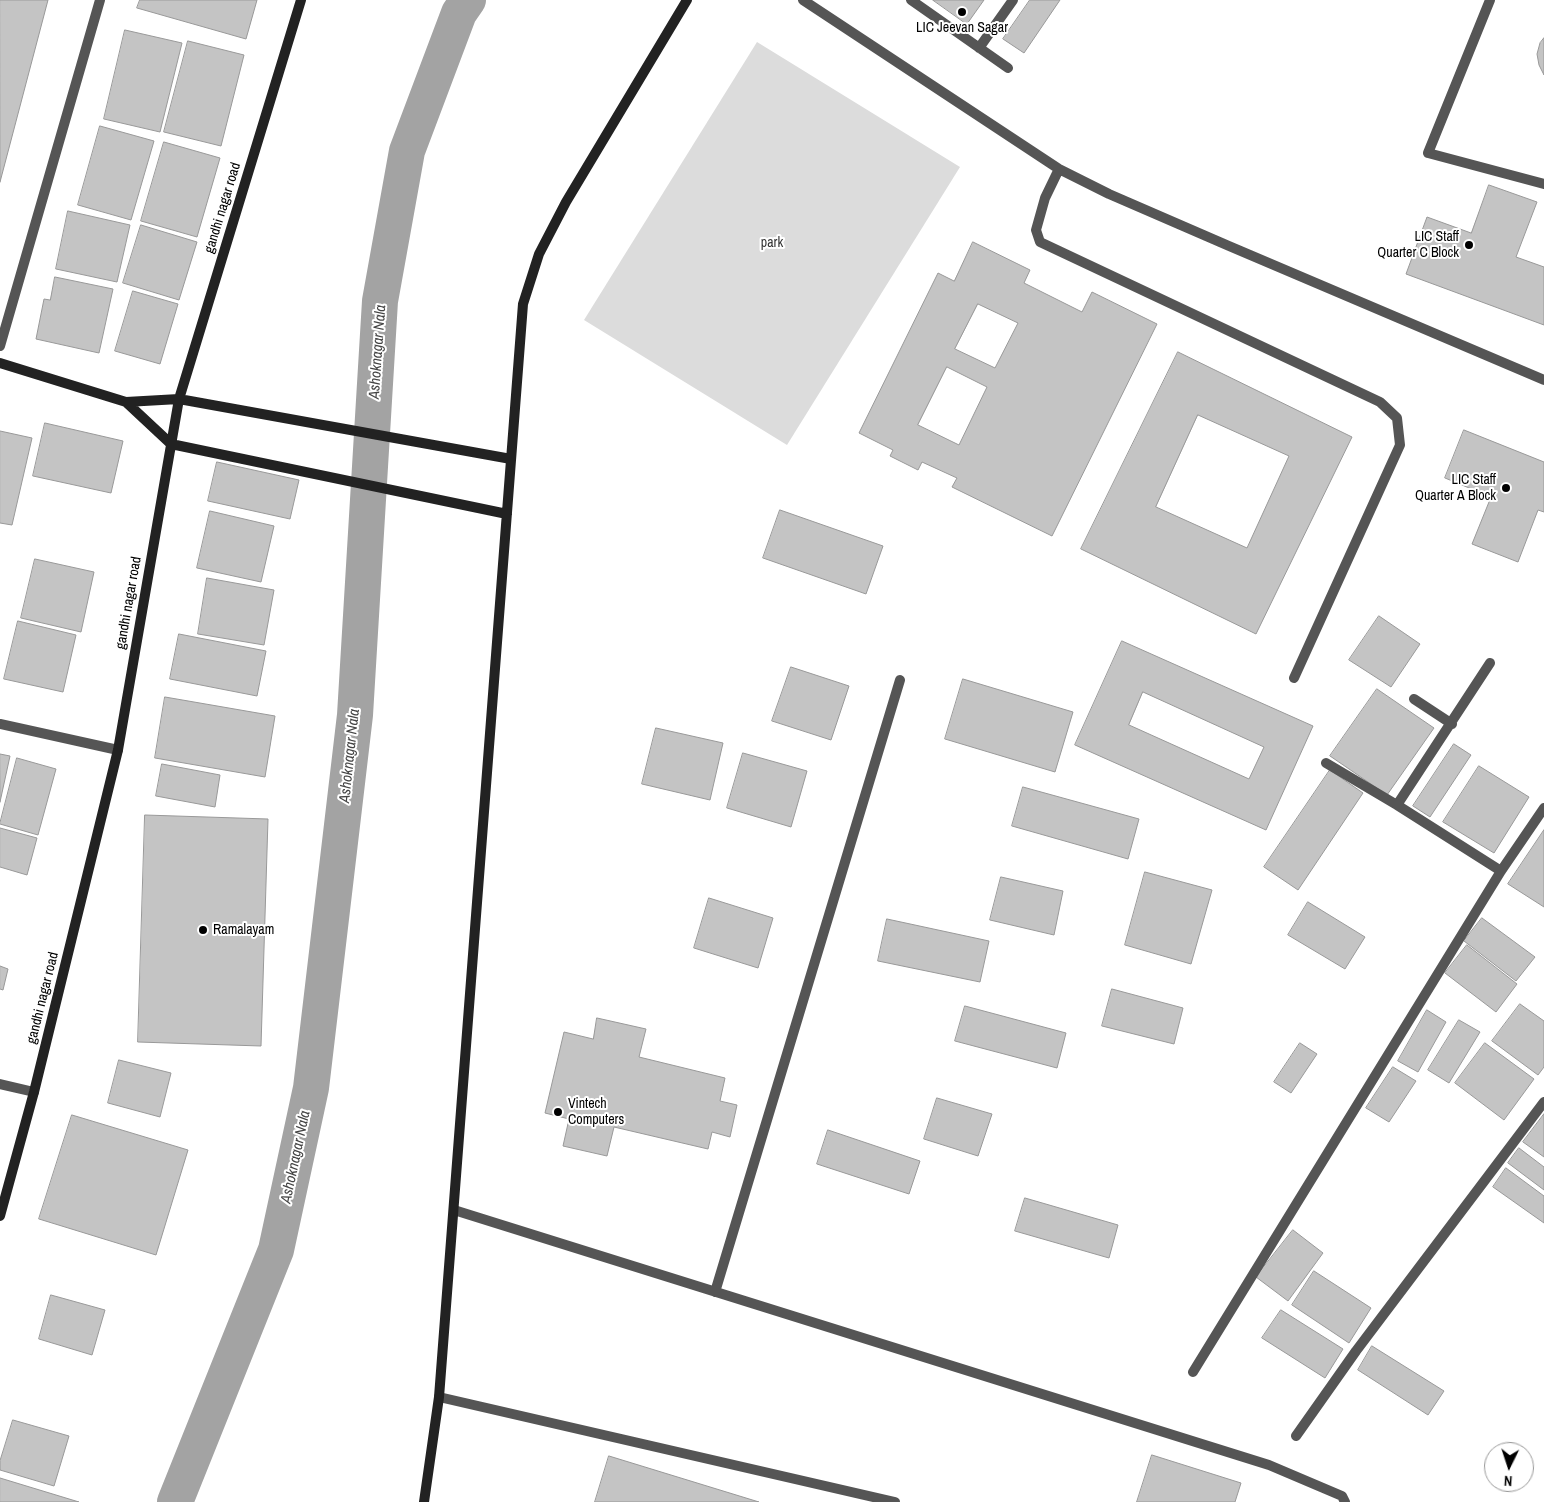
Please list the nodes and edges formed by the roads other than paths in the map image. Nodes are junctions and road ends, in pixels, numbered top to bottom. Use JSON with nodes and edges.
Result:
{"nodes":[{"id":1,"x":100,"y":0,"type":"edge"},
{"id":2,"x":301,"y":0,"type":"edge"},
{"id":3,"x":687,"y":0,"type":"edge"},
{"id":4,"x":803,"y":0,"type":"edge"},
{"id":5,"x":911,"y":0,"type":"edge"},
{"id":6,"x":1012,"y":0,"type":"edge"},
{"id":7,"x":1490,"y":0,"type":"edge"},
{"id":8,"x":979,"y":48,"type":"junction"},
{"id":9,"x":1008,"y":68,"type":"dead end"},
{"id":10,"x":1059,"y":169,"type":"junction"},
{"id":11,"x":1544,"y":184,"type":"edge"},
{"id":12,"x":0,"y":346,"type":"edge"},
{"id":13,"x":0,"y":363,"type":"edge"},
{"id":14,"x":1544,"y":380,"type":"edge"},
{"id":15,"x":179,"y":399,"type":"junction"},
{"id":16,"x":126,"y":402,"type":"junction"},
{"id":17,"x":171,"y":444,"type":"junction"},
{"id":18,"x":511,"y":459,"type":"junction"},
{"id":19,"x":507,"y":514,"type":"junction"},
{"id":20,"x":1490,"y":663,"type":"dead end"},
{"id":21,"x":1294,"y":678,"type":"dead end"},
{"id":22,"x":900,"y":680,"type":"dead end"},
{"id":23,"x":1414,"y":699,"type":"dead end"},
{"id":24,"x":0,"y":724,"type":"edge"},
{"id":25,"x":1452,"y":724,"type":"junction"},
{"id":26,"x":118,"y":750,"type":"junction"},
{"id":27,"x":1326,"y":763,"type":"dead end"},
{"id":28,"x":1397,"y":805,"type":"junction"},
{"id":29,"x":1544,"y":808,"type":"edge"},
{"id":30,"x":1501,"y":871,"type":"junction"},
{"id":31,"x":0,"y":1084,"type":"edge"},
{"id":32,"x":34,"y":1092,"type":"junction"},
{"id":33,"x":1544,"y":1102,"type":"edge"},
{"id":34,"x":454,"y":1210,"type":"junction"},
{"id":35,"x":0,"y":1216,"type":"edge"},
{"id":36,"x":715,"y":1292,"type":"junction"},
{"id":37,"x":1193,"y":1372,"type":"dead end"},
{"id":38,"x":439,"y":1397,"type":"junction"},
{"id":39,"x":1296,"y":1436,"type":"dead end"},
{"id":40,"x":424,"y":1502,"type":"edge"},
{"id":41,"x":895,"y":1502,"type":"edge"},
{"id":42,"x":1345,"y":1502,"type":"edge"}],
"edges":[{"from":1,"to":12,"type":"street"},
{"from":2,"to":15,"type":"street","name":"gandhi nagar road"},
{"from":3,"to":18,"type":"street"},
{"from":4,"to":10,"type":"street"},
{"from":5,"to":8,"type":"street"},
{"from":6,"to":8,"type":"street"},
{"from":7,"to":11,"type":"street"},
{"from":8,"to":9,"type":"street"},
{"from":10,"to":14,"type":"street"},
{"from":10,"to":21,"type":"street"},
{"from":13,"to":16,"type":"street"},
{"from":15,"to":16,"type":"street"},
{"from":15,"to":17,"type":"street","name":"gandhi nagar road"},
{"from":15,"to":18,"type":"street"},
{"from":16,"to":17,"type":"street"},
{"from":17,"to":19,"type":"street"},
{"from":17,"to":26,"type":"street","name":"gandhi nagar road"},
{"from":18,"to":19,"type":"street"},
{"from":19,"to":34,"type":"street"},
{"from":20,"to":25,"type":"street"},
{"from":22,"to":36,"type":"street"},
{"from":23,"to":25,"type":"street"},
{"from":24,"to":26,"type":"street"},
{"from":25,"to":28,"type":"street"},
{"from":26,"to":32,"type":"street","name":"gandhi nagar road"},
{"from":27,"to":28,"type":"street"},
{"from":28,"to":30,"type":"street"},
{"from":29,"to":30,"type":"street"},
{"from":30,"to":37,"type":"street"},
{"from":31,"to":32,"type":"street"},
{"from":32,"to":35,"type":"street","name":"gandhi nagar road"},
{"from":33,"to":39,"type":"street"},
{"from":34,"to":36,"type":"street"},
{"from":34,"to":38,"type":"street"},
{"from":36,"to":42,"type":"street"},
{"from":38,"to":40,"type":"street"},
{"from":38,"to":41,"type":"street"}]}
